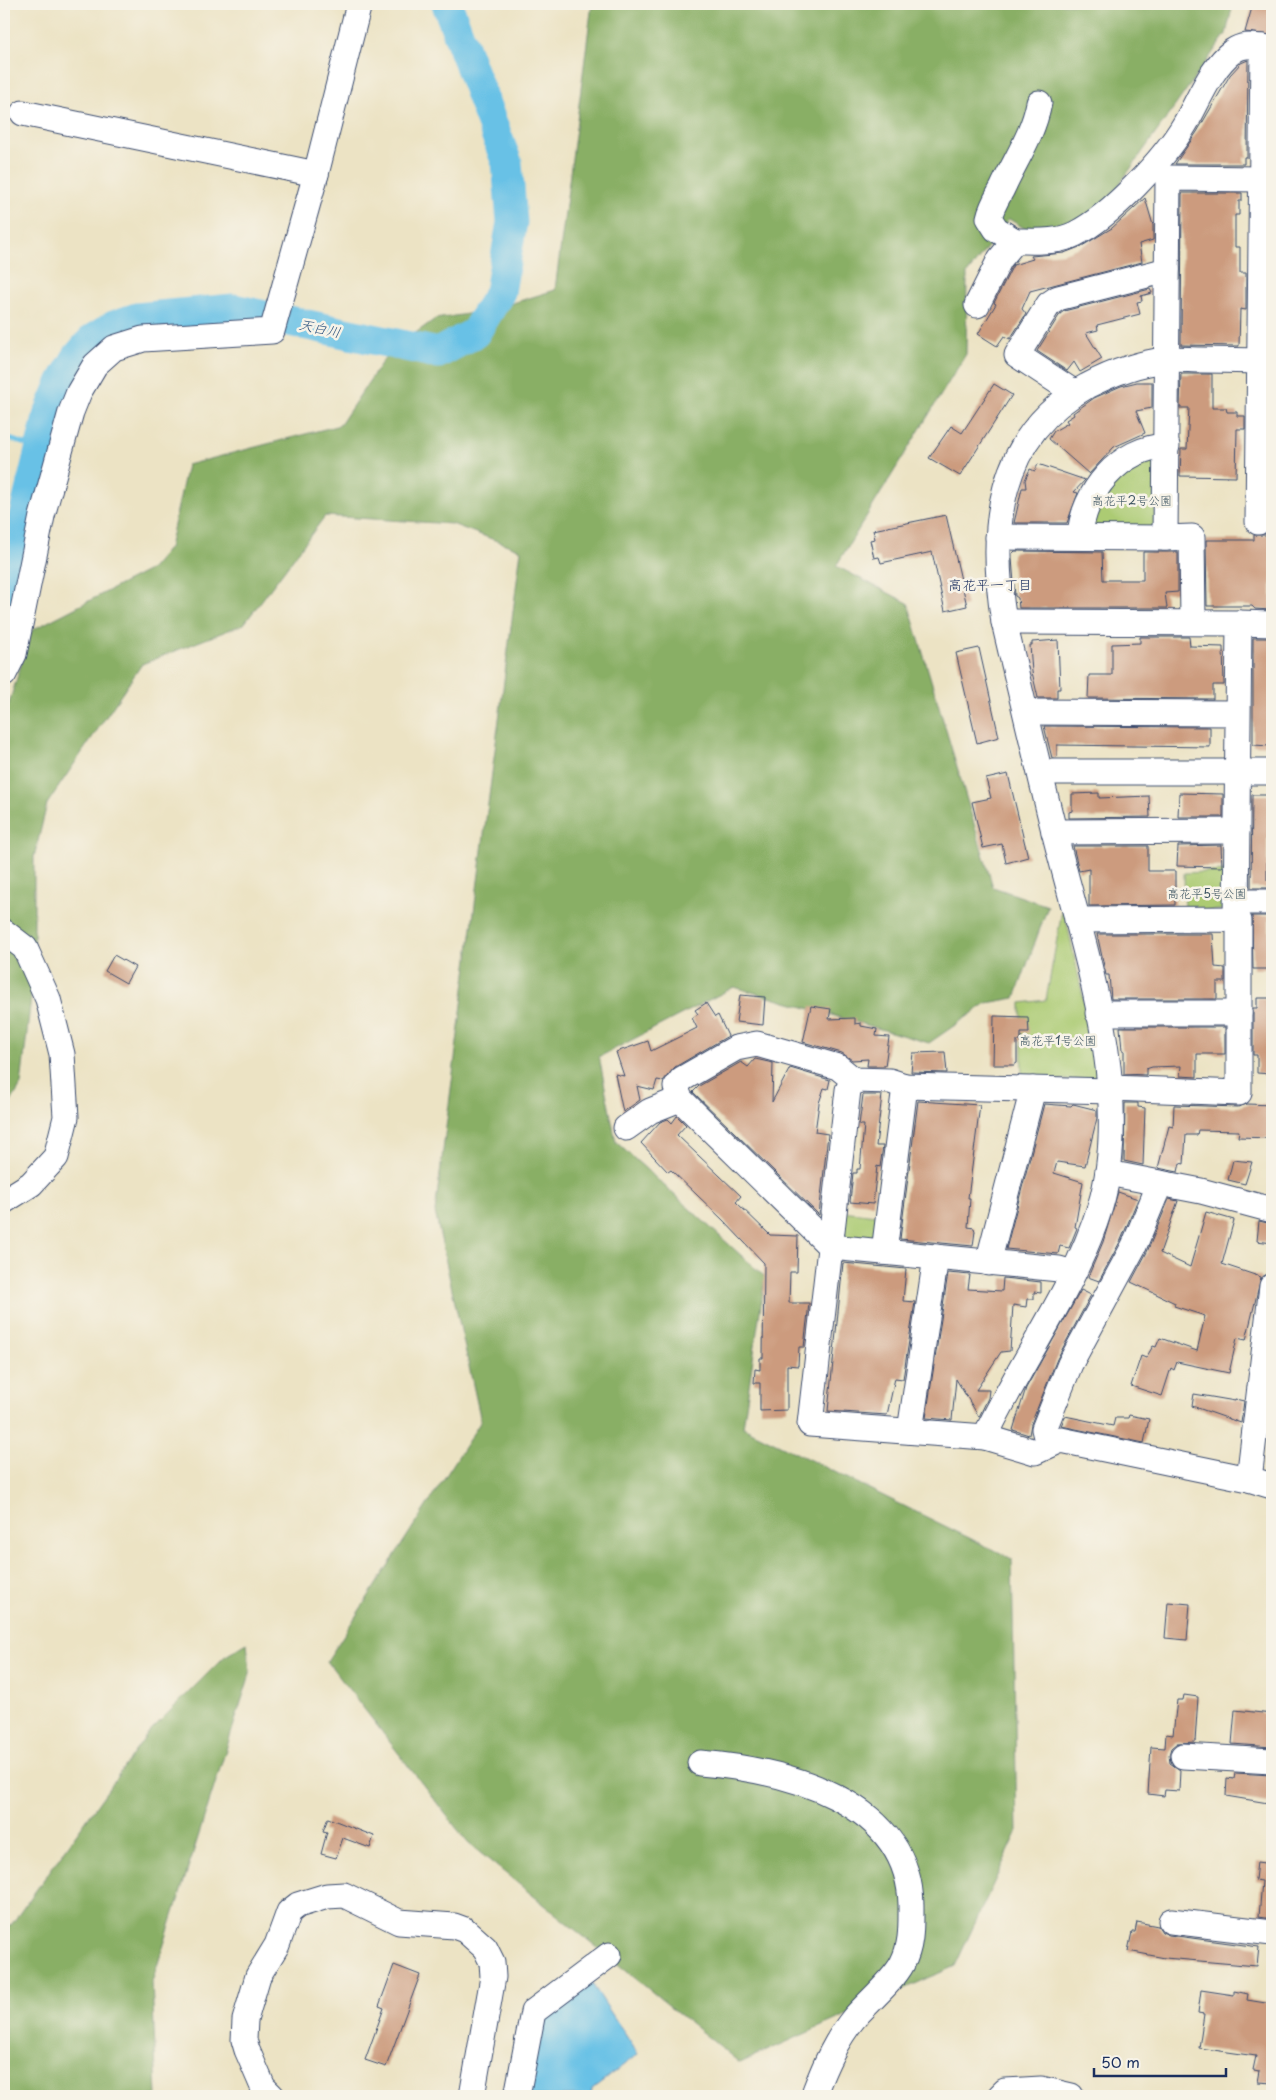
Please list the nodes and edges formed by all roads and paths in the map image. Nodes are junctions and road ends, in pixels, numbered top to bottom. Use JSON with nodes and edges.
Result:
{"nodes":[{"id":1,"x":358,"y":4,"type":"edge"},
{"id":2,"x":1267,"y":49,"type":"edge"},
{"id":3,"x":1039,"y":103,"type":"dead end"},
{"id":4,"x":23,"y":113,"type":"dead end"},
{"id":5,"x":316,"y":174,"type":"junction"},
{"id":6,"x":1261,"y":180,"type":"junction"},
{"id":7,"x":1015,"y":242,"type":"junction"},
{"id":8,"x":1167,"y":270,"type":"junction"},
{"id":9,"x":977,"y":305,"type":"dead end"},
{"id":10,"x":1168,"y":359,"type":"junction"},
{"id":11,"x":1266,"y":361,"type":"edge"},
{"id":12,"x":1075,"y":393,"type":"junction"},
{"id":13,"x":1167,"y":446,"type":"junction"},
{"id":14,"x":1258,"y":522,"type":"dead end"},
{"id":15,"x":998,"y":537,"type":"junction"},
{"id":16,"x":1080,"y":537,"type":"junction"},
{"id":17,"x":1165,"y":538,"type":"junction"},
{"id":18,"x":1004,"y":622,"type":"junction"},
{"id":19,"x":1193,"y":622,"type":"junction"},
{"id":20,"x":1239,"y":623,"type":"junction"},
{"id":21,"x":1272,"y":624,"type":"edge"},
{"id":22,"x":4,"y":674,"type":"edge"},
{"id":23,"x":1026,"y":712,"type":"junction"},
{"id":24,"x":1237,"y":713,"type":"junction"},
{"id":25,"x":1041,"y":772,"type":"junction"},
{"id":26,"x":1237,"y":772,"type":"junction"},
{"id":27,"x":1272,"y":772,"type":"edge"},
{"id":28,"x":1237,"y":831,"type":"junction"},
{"id":29,"x":1054,"y":832,"type":"junction"},
{"id":30,"x":1272,"y":902,"type":"edge"},
{"id":31,"x":1236,"y":910,"type":"junction"},
{"id":32,"x":1077,"y":920,"type":"junction"},
{"id":33,"x":4,"y":932,"type":"edge"},
{"id":34,"x":1098,"y":1012,"type":"junction"},
{"id":35,"x":1239,"y":1013,"type":"junction"},
{"id":36,"x":854,"y":1080,"type":"junction"},
{"id":37,"x":905,"y":1086,"type":"junction"},
{"id":38,"x":1033,"y":1090,"type":"junction"},
{"id":39,"x":1111,"y":1090,"type":"junction"},
{"id":40,"x":680,"y":1099,"type":"junction"},
{"id":41,"x":626,"y":1128,"type":"dead end"},
{"id":42,"x":1108,"y":1173,"type":"junction"},
{"id":43,"x":1160,"y":1183,"type":"junction"},
{"id":44,"x":4,"y":1201,"type":"edge"},
{"id":45,"x":1272,"y":1210,"type":"edge"},
{"id":46,"x":831,"y":1247,"type":"junction"},
{"id":47,"x":884,"y":1252,"type":"junction"},
{"id":48,"x":936,"y":1257,"type":"junction"},
{"id":49,"x":988,"y":1262,"type":"junction"},
{"id":50,"x":1073,"y":1273,"type":"junction"},
{"id":51,"x":1272,"y":1286,"type":"edge"},
{"id":52,"x":910,"y":1431,"type":"junction"},
{"id":53,"x":985,"y":1437,"type":"junction"},
{"id":54,"x":1048,"y":1445,"type":"junction"},
{"id":55,"x":1249,"y":1479,"type":"junction"},
{"id":56,"x":1272,"y":1486,"type":"edge"},
{"id":57,"x":1182,"y":1756,"type":"dead end"},
{"id":58,"x":1272,"y":1761,"type":"edge"},
{"id":59,"x":700,"y":1763,"type":"dead end"},
{"id":60,"x":1171,"y":1921,"type":"dead end"},
{"id":61,"x":1272,"y":1933,"type":"edge"},
{"id":62,"x":610,"y":1955,"type":"dead end"},
{"id":63,"x":272,"y":2096,"type":"edge"},
{"id":64,"x":472,"y":2096,"type":"edge"},
{"id":65,"x":517,"y":2096,"type":"edge"},
{"id":66,"x":815,"y":2096,"type":"edge"},
{"id":67,"x":1000,"y":2096,"type":"edge"},
{"id":68,"x":1071,"y":2096,"type":"edge"}],
"edges":[{"from":1,"to":5,"type":"street"},
{"from":2,"to":6,"type":"street"},
{"from":2,"to":7,"type":"street"},
{"from":3,"to":7,"type":"street"},
{"from":4,"to":5,"type":"street"},
{"from":5,"to":22,"type":"street"},
{"from":6,"to":8,"type":"street"},
{"from":6,"to":11,"type":"street"},
{"from":7,"to":9,"type":"street"},
{"from":8,"to":10,"type":"street"},
{"from":8,"to":12,"type":"street"},
{"from":10,"to":11,"type":"street"},
{"from":10,"to":12,"type":"street"},
{"from":10,"to":13,"type":"street"},
{"from":11,"to":14,"type":"street"},
{"from":12,"to":15,"type":"street"},
{"from":13,"to":16,"type":"street"},
{"from":13,"to":17,"type":"street"},
{"from":15,"to":16,"type":"street"},
{"from":15,"to":18,"type":"street"},
{"from":16,"to":17,"type":"street"},
{"from":17,"to":19,"type":"street"},
{"from":18,"to":19,"type":"street"},
{"from":18,"to":23,"type":"street"},
{"from":19,"to":20,"type":"street"},
{"from":20,"to":21,"type":"street"},
{"from":20,"to":24,"type":"street"},
{"from":23,"to":24,"type":"street"},
{"from":23,"to":25,"type":"street"},
{"from":24,"to":26,"type":"street"},
{"from":25,"to":26,"type":"street"},
{"from":25,"to":29,"type":"street"},
{"from":26,"to":27,"type":"street"},
{"from":26,"to":28,"type":"street"},
{"from":28,"to":29,"type":"street"},
{"from":28,"to":31,"type":"street"},
{"from":29,"to":32,"type":"street"},
{"from":30,"to":31,"type":"street"},
{"from":31,"to":32,"type":"street"},
{"from":31,"to":35,"type":"street"},
{"from":32,"to":34,"type":"street"},
{"from":33,"to":44,"type":"street"},
{"from":34,"to":35,"type":"street"},
{"from":34,"to":39,"type":"street"},
{"from":35,"to":39,"type":"street"},
{"from":36,"to":37,"type":"street"},
{"from":36,"to":40,"type":"street"},
{"from":36,"to":46,"type":"street"},
{"from":37,"to":38,"type":"street"},
{"from":37,"to":47,"type":"street"},
{"from":38,"to":39,"type":"street"},
{"from":38,"to":49,"type":"street"},
{"from":39,"to":42,"type":"street"},
{"from":40,"to":41,"type":"street"},
{"from":40,"to":46,"type":"street"},
{"from":42,"to":43,"type":"street"},
{"from":42,"to":50,"type":"street"},
{"from":43,"to":45,"type":"street"},
{"from":43,"to":54,"type":"street"},
{"from":46,"to":47,"type":"street"},
{"from":46,"to":52,"type":"street"},
{"from":47,"to":48,"type":"street"},
{"from":48,"to":49,"type":"street"},
{"from":48,"to":52,"type":"street"},
{"from":49,"to":50,"type":"street"},
{"from":50,"to":53,"type":"street"},
{"from":51,"to":55,"type":"street"},
{"from":52,"to":53,"type":"street"},
{"from":53,"to":54,"type":"street"},
{"from":54,"to":55,"type":"street"},
{"from":55,"to":56,"type":"street"},
{"from":57,"to":58,"type":"street"},
{"from":59,"to":66,"type":"street"},
{"from":60,"to":61,"type":"street"},
{"from":62,"to":65,"type":"street"},
{"from":63,"to":64,"type":"street"},
{"from":67,"to":68,"type":"street"}]}
